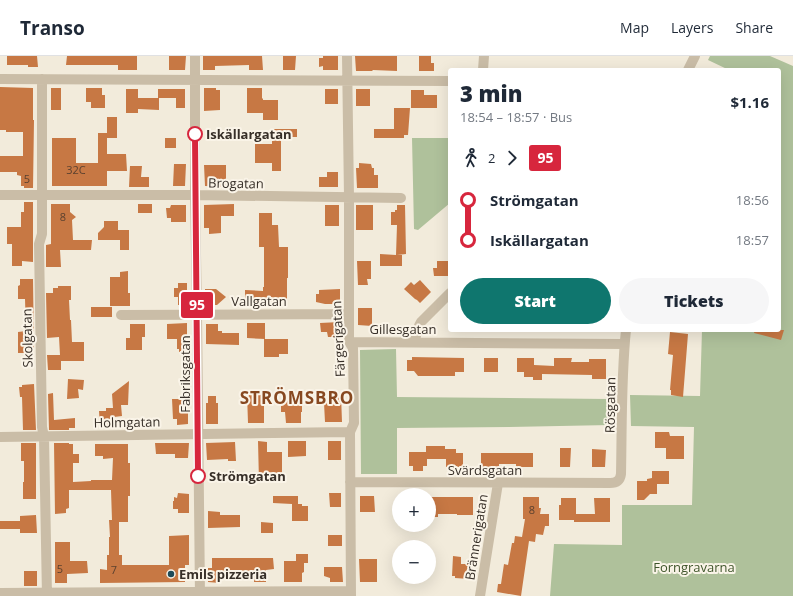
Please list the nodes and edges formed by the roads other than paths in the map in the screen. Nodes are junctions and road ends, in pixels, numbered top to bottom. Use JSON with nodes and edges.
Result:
{"nodes":[{"id":1,"x":195,"y":56,"type":"edge"},
{"id":2,"x":347,"y":56,"type":"edge"},
{"id":3,"x":484,"y":56,"type":"edge"},
{"id":4,"x":695,"y":56,"type":"edge"},
{"id":5,"x":483,"y":68,"type":"edge"},
{"id":6,"x":689,"y":68,"type":"edge"},
{"id":7,"x":0,"y":78,"type":"edge"},
{"id":8,"x":42,"y":79,"type":"junction"},
{"id":9,"x":195,"y":80,"type":"junction"},
{"id":10,"x":347,"y":80,"type":"junction"},
{"id":11,"x":448,"y":81,"type":"edge"},
{"id":12,"x":0,"y":195,"type":"edge"},
{"id":13,"x":42,"y":195,"type":"junction"},
{"id":14,"x":195,"y":195,"type":"junction"},
{"id":15,"x":349,"y":197,"type":"junction"},
{"id":16,"x":401,"y":198,"type":"dead end"},
{"id":17,"x":448,"y":296,"type":"edge"},
{"id":18,"x":197,"y":314,"type":"junction"},
{"id":19,"x":349,"y":314,"type":"junction"},
{"id":20,"x":121,"y":315,"type":"dead end"},
{"id":21,"x":626,"y":332,"type":"edge"},
{"id":22,"x":349,"y":342,"type":"junction"},
{"id":23,"x":415,"y":342,"type":"junction"},
{"id":24,"x":624,"y":344,"type":"junction"},
{"id":25,"x":350,"y":432,"type":"junction"},
{"id":26,"x":198,"y":434,"type":"junction"},
{"id":27,"x":44,"y":437,"type":"junction"},
{"id":28,"x":0,"y":438,"type":"edge"},
{"id":29,"x":618,"y":481,"type":"joint"},
{"id":30,"x":350,"y":482,"type":"junction"},
{"id":31,"x":498,"y":483,"type":"junction"},
{"id":32,"x":0,"y":593,"type":"edge"},
{"id":33,"x":46,"y":594,"type":"edge"},
{"id":34,"x":200,"y":594,"type":"edge"},
{"id":35,"x":351,"y":594,"type":"edge"},
{"id":36,"x":480,"y":596,"type":"edge"}],
"edges":[{"from":1,"to":9,"type":"street","name":"Fabriksgatan"},
{"from":2,"to":10,"type":"street","name":"Färgerigatan"},
{"from":3,"to":5,"type":"street"},
{"from":4,"to":6,"type":"street"},
{"from":7,"to":8,"type":"street"},
{"from":8,"to":9,"type":"street"},
{"from":8,"to":13,"type":"street","name":"Skolgatan"},
{"from":9,"to":10,"type":"street"},
{"from":9,"to":14,"type":"street","name":"Fabriksgatan"},
{"from":10,"to":11,"type":"street"},
{"from":10,"to":15,"type":"street","name":"Färgerigatan"},
{"from":12,"to":13,"type":"street","name":"Brogatan"},
{"from":13,"to":14,"type":"street","name":"Brogatan"},
{"from":13,"to":27,"type":"street","name":"Skolgatan"},
{"from":14,"to":15,"type":"street","name":"Brogatan"},
{"from":14,"to":18,"type":"street","name":"Fabriksgatan"},
{"from":15,"to":16,"type":"street","name":"Brogatan"},
{"from":15,"to":19,"type":"street","name":"Färgerigatan"},
{"from":17,"to":23,"type":"street"},
{"from":18,"to":19,"type":"street","name":"Vallgatan"},
{"from":18,"to":20,"type":"street","name":"Vallgatan"},
{"from":18,"to":26,"type":"street","name":"Fabriksgatan"},
{"from":19,"to":22,"type":"street","name":"Färgerigatan"},
{"from":21,"to":24,"type":"street","name":"Rösgatan"},
{"from":22,"to":23,"type":"street","name":"Gillesgatan"},
{"from":22,"to":25,"type":"street","name":"Färgerigatan"},
{"from":23,"to":24,"type":"street","name":"Gillesgatan"},
{"from":24,"to":29,"type":"street","name":"Rösgatan"},
{"from":25,"to":26,"type":"street","name":"Holmgatan"},
{"from":25,"to":30,"type":"street","name":"Färgerigatan"},
{"from":26,"to":27,"type":"street","name":"Holmgatan"},
{"from":26,"to":34,"type":"street","name":"Fabriksgatan"},
{"from":27,"to":28,"type":"street","name":"Holmgatan"},
{"from":27,"to":33,"type":"street","name":"Skolgatan"},
{"from":29,"to":31,"type":"street","name":"Svärdsgatan"},
{"from":30,"to":31,"type":"street","name":"Svärdsgatan"},
{"from":30,"to":35,"type":"street","name":"Färgerigatan"},
{"from":31,"to":36,"type":"street","name":"Brännerigatan"},
{"from":32,"to":33,"type":"street"},
{"from":33,"to":34,"type":"street"},
{"from":34,"to":35,"type":"street"}]}
